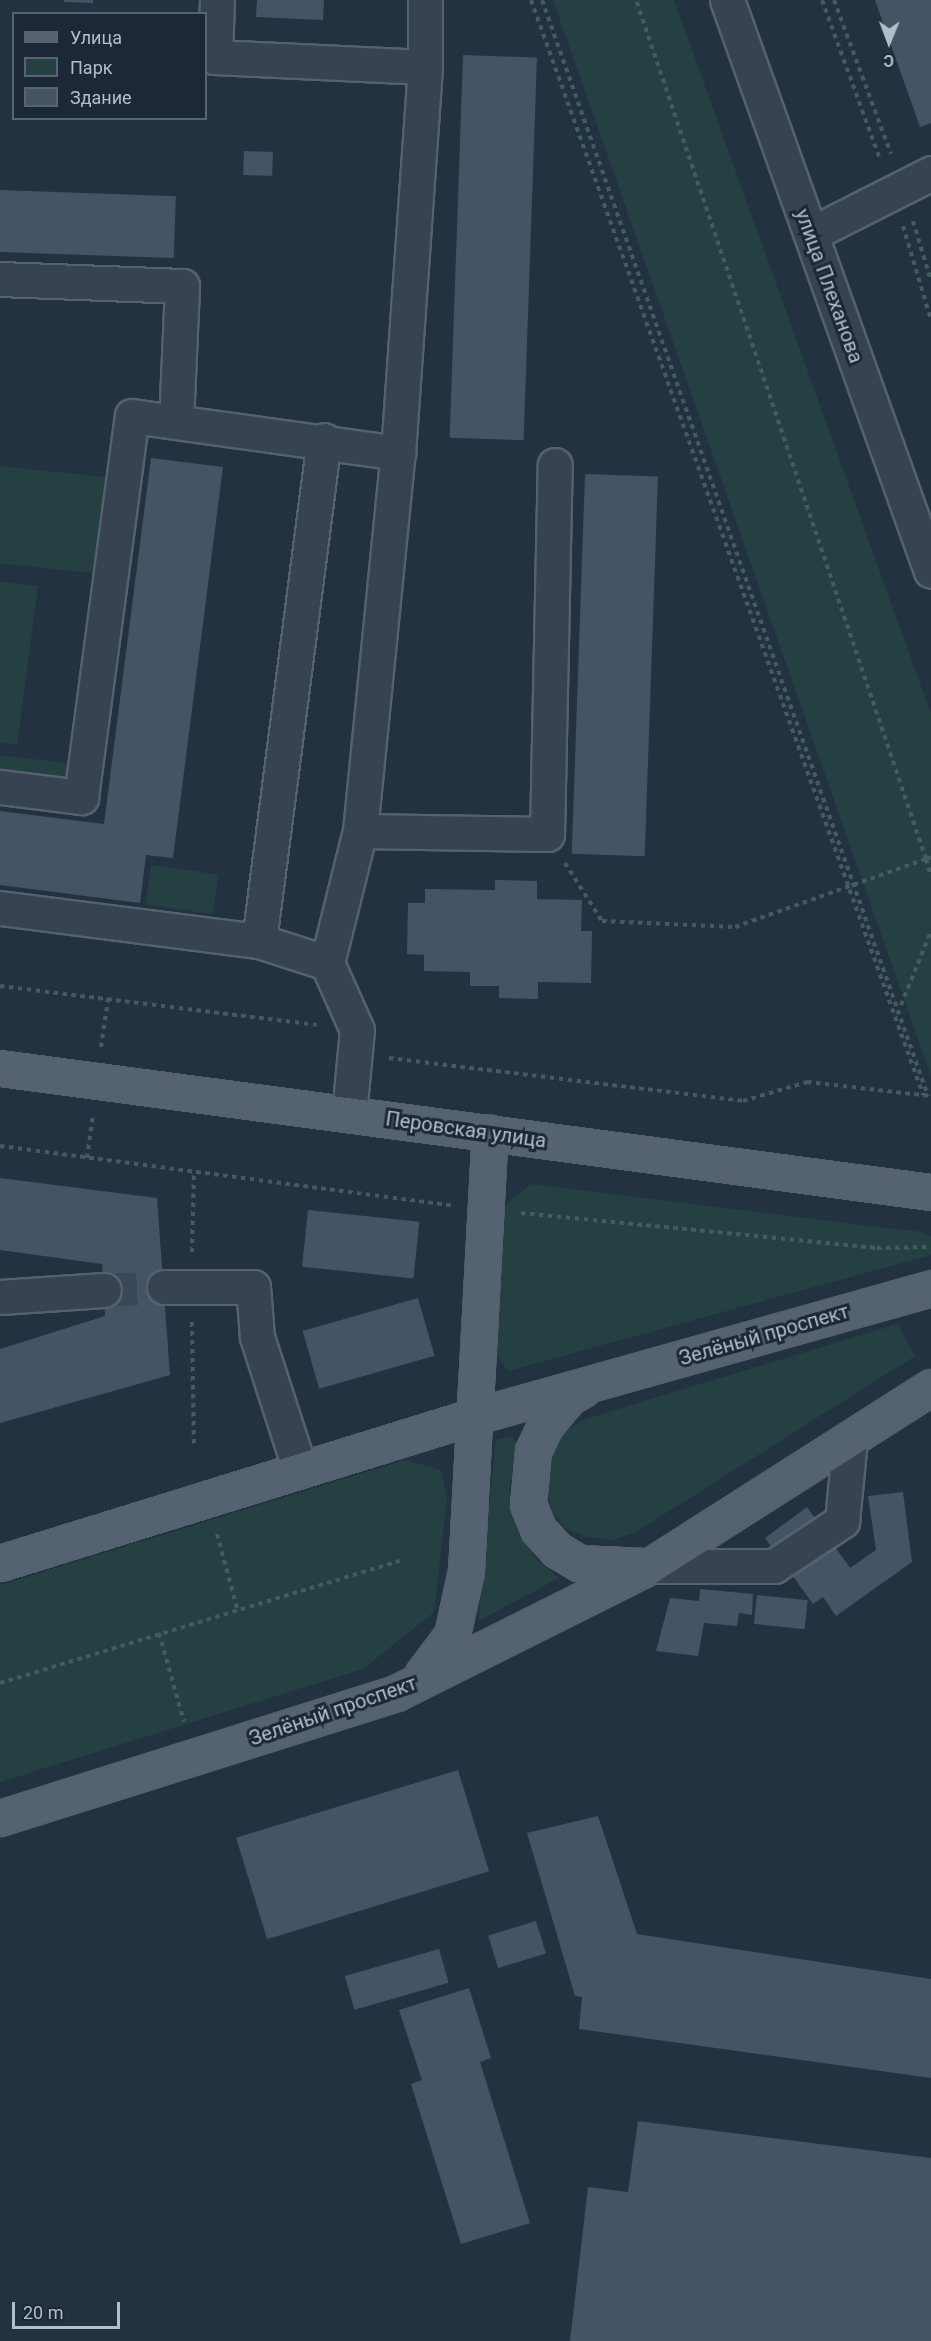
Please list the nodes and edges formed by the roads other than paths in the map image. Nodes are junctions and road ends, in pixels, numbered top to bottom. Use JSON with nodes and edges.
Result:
{"nodes":[{"id":1,"x":217,"y":0,"type":"edge"},
{"id":2,"x":425,"y":0,"type":"edge"},
{"id":3,"x":728,"y":0,"type":"edge"},
{"id":4,"x":426,"y":67,"type":"junction"},
{"id":5,"x":917,"y":180,"type":"edge"},
{"id":6,"x":811,"y":234,"type":"junction"},
{"id":7,"x":0,"y":279,"type":"edge"},
{"id":8,"x":176,"y":421,"type":"junction"},
{"id":9,"x":324,"y":440,"type":"junction"},
{"id":10,"x":398,"y":453,"type":"junction"},
{"id":11,"x":555,"y":465,"type":"dead end"},
{"id":12,"x":931,"y":572,"type":"edge"},
{"id":13,"x":0,"y":787,"type":"edge"},
{"id":14,"x":360,"y":831,"type":"junction"},
{"id":15,"x":0,"y":908,"type":"edge"},
{"id":16,"x":259,"y":941,"type":"junction"},
{"id":17,"x":327,"y":963,"type":"junction"},
{"id":18,"x":0,"y":1068,"type":"edge"},
{"id":19,"x":350,"y":1114,"type":"junction"},
{"id":20,"x":490,"y":1133,"type":"junction"},
{"id":21,"x":931,"y":1192,"type":"edge"},
{"id":22,"x":178,"y":1287,"type":"tunnel mouth"},
{"id":23,"x":931,"y":1288,"type":"edge"},
{"id":24,"x":104,"y":1290,"type":"tunnel mouth"},
{"id":25,"x":0,"y":1297,"type":"edge"},
{"id":26,"x":598,"y":1382,"type":"junction"},
{"id":27,"x":931,"y":1387,"type":"edge"},
{"id":28,"x":476,"y":1416,"type":"junction"},
{"id":29,"x":850,"y":1439,"type":"junction"},
{"id":30,"x":300,"y":1470,"type":"junction"},
{"id":31,"x":0,"y":1563,"type":"edge"},
{"id":32,"x":650,"y":1566,"type":"junction"},
{"id":33,"x":396,"y":1694,"type":"junction"},
{"id":34,"x":0,"y":1818,"type":"edge"}],
"edges":[{"from":1,"to":4,"type":"street"},
{"from":2,"to":4,"type":"street"},
{"from":3,"to":6,"type":"street","name":"улица Плеханова"},
{"from":4,"to":10,"type":"street"},
{"from":5,"to":6,"type":"street"},
{"from":6,"to":12,"type":"street","name":"улица Плеханова"},
{"from":7,"to":8,"type":"street"},
{"from":8,"to":9,"type":"street"},
{"from":8,"to":13,"type":"street"},
{"from":9,"to":10,"type":"street"},
{"from":9,"to":16,"type":"street"},
{"from":10,"to":14,"type":"street"},
{"from":11,"to":14,"type":"street"},
{"from":14,"to":17,"type":"street"},
{"from":15,"to":16,"type":"street"},
{"from":16,"to":17,"type":"street"},
{"from":17,"to":19,"type":"street"},
{"from":18,"to":19,"type":"main road","name":"Перовская улица"},
{"from":19,"to":20,"type":"main road","name":"Перовская улица"},
{"from":20,"to":21,"type":"main road","name":"Перовская улица"},
{"from":20,"to":28,"type":"main road"},
{"from":22,"to":30,"type":"street"},
{"from":23,"to":26,"type":"main road","name":"Зелёный проспект"},
{"from":24,"to":25,"type":"street"},
{"from":26,"to":28,"type":"main road","name":"Зелёный проспект"},
{"from":26,"to":32,"type":"main road","name":"Зелёный проспект"},
{"from":27,"to":29,"type":"main road","name":"Зелёный проспект"},
{"from":28,"to":30,"type":"main road","name":"Зелёный проспект"},
{"from":28,"to":33,"type":"main road"},
{"from":29,"to":32,"type":"main road","name":"Зелёный проспект"},
{"from":29,"to":32,"type":"street"},
{"from":30,"to":31,"type":"main road","name":"Зелёный проспект"},
{"from":32,"to":33,"type":"main road","name":"Зелёный проспект"},
{"from":33,"to":34,"type":"main road","name":"Зелёный проспект"}]}
